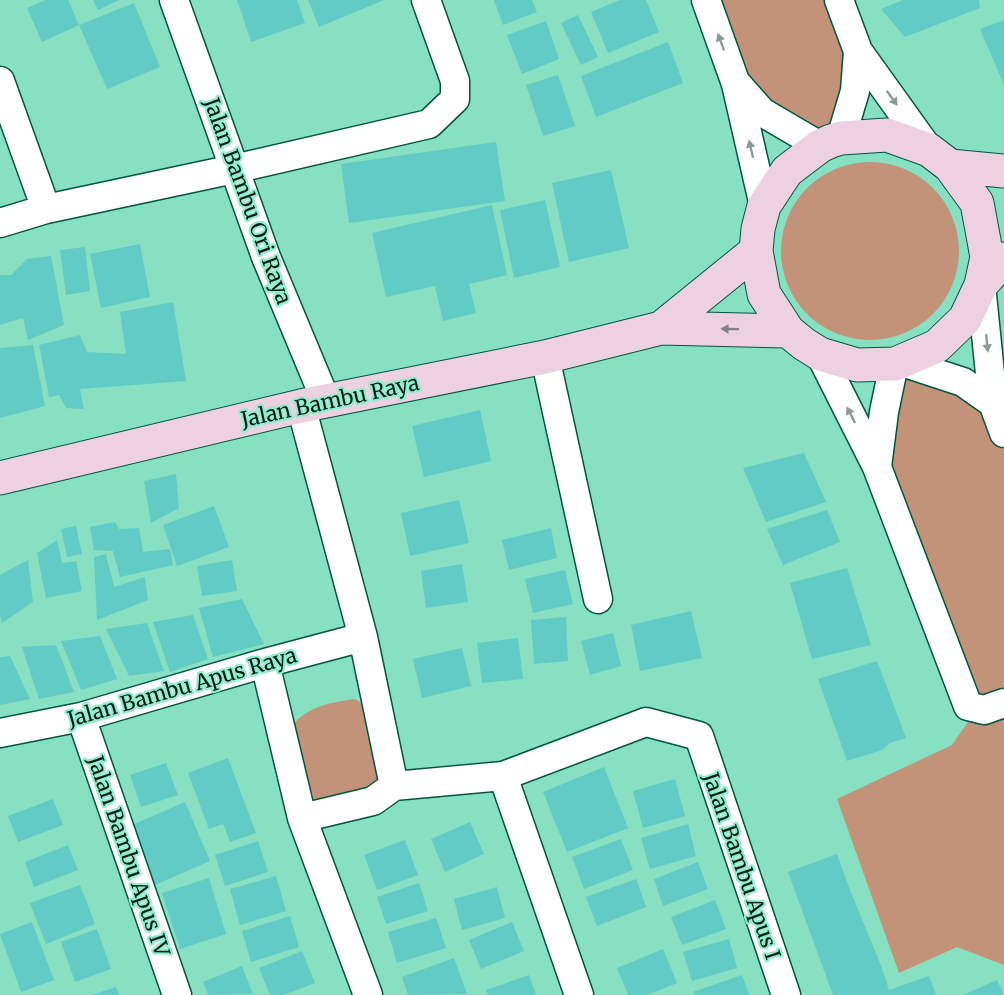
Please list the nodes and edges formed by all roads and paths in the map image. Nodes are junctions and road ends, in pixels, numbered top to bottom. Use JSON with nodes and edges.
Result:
{"nodes":[{"id":1,"x":174,"y":0,"type":"edge"},
{"id":2,"x":426,"y":0,"type":"edge"},
{"id":3,"x":706,"y":0,"type":"edge"},
{"id":4,"x":839,"y":0,"type":"edge"},
{"id":5,"x":858,"y":51,"type":"junction"},
{"id":6,"x":0,"y":81,"type":"edge"},
{"id":7,"x":736,"y":84,"type":"junction"},
{"id":8,"x":831,"y":142,"type":"junction"},
{"id":9,"x":940,"y":158,"type":"junction"},
{"id":10,"x":234,"y":169,"type":"junction"},
{"id":11,"x":1004,"y":171,"type":"edge"},
{"id":12,"x":764,"y":206,"type":"junction"},
{"id":13,"x":46,"y":209,"type":"junction"},
{"id":14,"x":0,"y":223,"type":"edge"},
{"id":15,"x":756,"y":251,"type":"junction"},
{"id":16,"x":1004,"y":259,"type":"edge"},
{"id":17,"x":981,"y":285,"type":"junction"},
{"id":18,"x":661,"y":328,"type":"junction"},
{"id":19,"x":788,"y":331,"type":"junction"},
{"id":20,"x":820,"y":354,"type":"junction"},
{"id":21,"x":544,"y":357,"type":"junction"},
{"id":22,"x":898,"y":363,"type":"junction"},
{"id":23,"x":313,"y":403,"type":"junction"},
{"id":24,"x":993,"y":403,"type":"junction"},
{"id":25,"x":1004,"y":433,"type":"edge"},
{"id":26,"x":877,"y":467,"type":"junction"},
{"id":27,"x":0,"y":478,"type":"edge"},
{"id":28,"x":598,"y":599,"type":"dead end"},
{"id":29,"x":363,"y":637,"type":"junction"},
{"id":30,"x":265,"y":663,"type":"junction"},
{"id":31,"x":1004,"y":703,"type":"edge"},
{"id":32,"x":81,"y":717,"type":"junction"},
{"id":33,"x":0,"y":733,"type":"edge"},
{"id":34,"x":503,"y":776,"type":"junction"},
{"id":35,"x":394,"y":786,"type":"junction"},
{"id":36,"x":302,"y":818,"type":"junction"},
{"id":37,"x":177,"y":995,"type":"edge"},
{"id":38,"x":368,"y":995,"type":"edge"},
{"id":39,"x":579,"y":995,"type":"edge"},
{"id":40,"x":786,"y":995,"type":"edge"}],
"edges":[{"from":1,"to":10,"type":"street","name":"Jalan Bambu Ori Raya"},
{"from":2,"to":10,"type":"street"},
{"from":7,"to":3,"type":"street","one_way":true},
{"from":4,"to":5,"type":"street"},
{"from":5,"to":8,"type":"street"},
{"from":5,"to":9,"type":"street","one_way":true},
{"from":6,"to":13,"type":"street"},
{"from":7,"to":8,"type":"street"},
{"from":12,"to":7,"type":"street","one_way":true},
{"from":8,"to":9,"type":"street"},
{"from":8,"to":12,"type":"street"},
{"from":9,"to":11,"type":"street"},
{"from":9,"to":17,"type":"street"},
{"from":10,"to":13,"type":"street"},
{"from":10,"to":23,"type":"street","name":"Jalan Bambu Ori Raya"},
{"from":12,"to":15,"type":"street"},
{"from":13,"to":14,"type":"street"},
{"from":15,"to":18,"type":"street","name":"Jalan Bambu Raya"},
{"from":15,"to":19,"type":"street"},
{"from":16,"to":17,"type":"street"},
{"from":17,"to":22,"type":"street"},
{"from":17,"to":24,"type":"street","one_way":true},
{"from":19,"to":18,"type":"street","name":"Jalan Bambu Raya","one_way":true},
{"from":18,"to":21,"type":"street","name":"Jalan Bambu Raya"},
{"from":19,"to":20,"type":"street"},
{"from":20,"to":22,"type":"street"},
{"from":26,"to":20,"type":"street","one_way":true},
{"from":21,"to":23,"type":"street","name":"Jalan Bambu Raya"},
{"from":21,"to":28,"type":"street"},
{"from":22,"to":24,"type":"street"},
{"from":22,"to":26,"type":"street"},
{"from":23,"to":27,"type":"street","name":"Jalan Bambu Raya"},
{"from":23,"to":29,"type":"street"},
{"from":24,"to":25,"type":"street"},
{"from":26,"to":31,"type":"street"},
{"from":29,"to":30,"type":"street","name":"Jalan Bambu Apus Raya"},
{"from":29,"to":35,"type":"street"},
{"from":30,"to":32,"type":"street","name":"Jalan Bambu Apus Raya"},
{"from":30,"to":36,"type":"street"},
{"from":32,"to":33,"type":"street","name":"Jalan Bambu Apus Raya"},
{"from":32,"to":37,"type":"street","name":"Jalan Bambu Apus IV"},
{"from":34,"to":35,"type":"street"},
{"from":34,"to":39,"type":"street"},
{"from":34,"to":40,"type":"street","name":"Jalan Bambu Apus I"},
{"from":35,"to":36,"type":"street"},
{"from":36,"to":38,"type":"street"}]}
